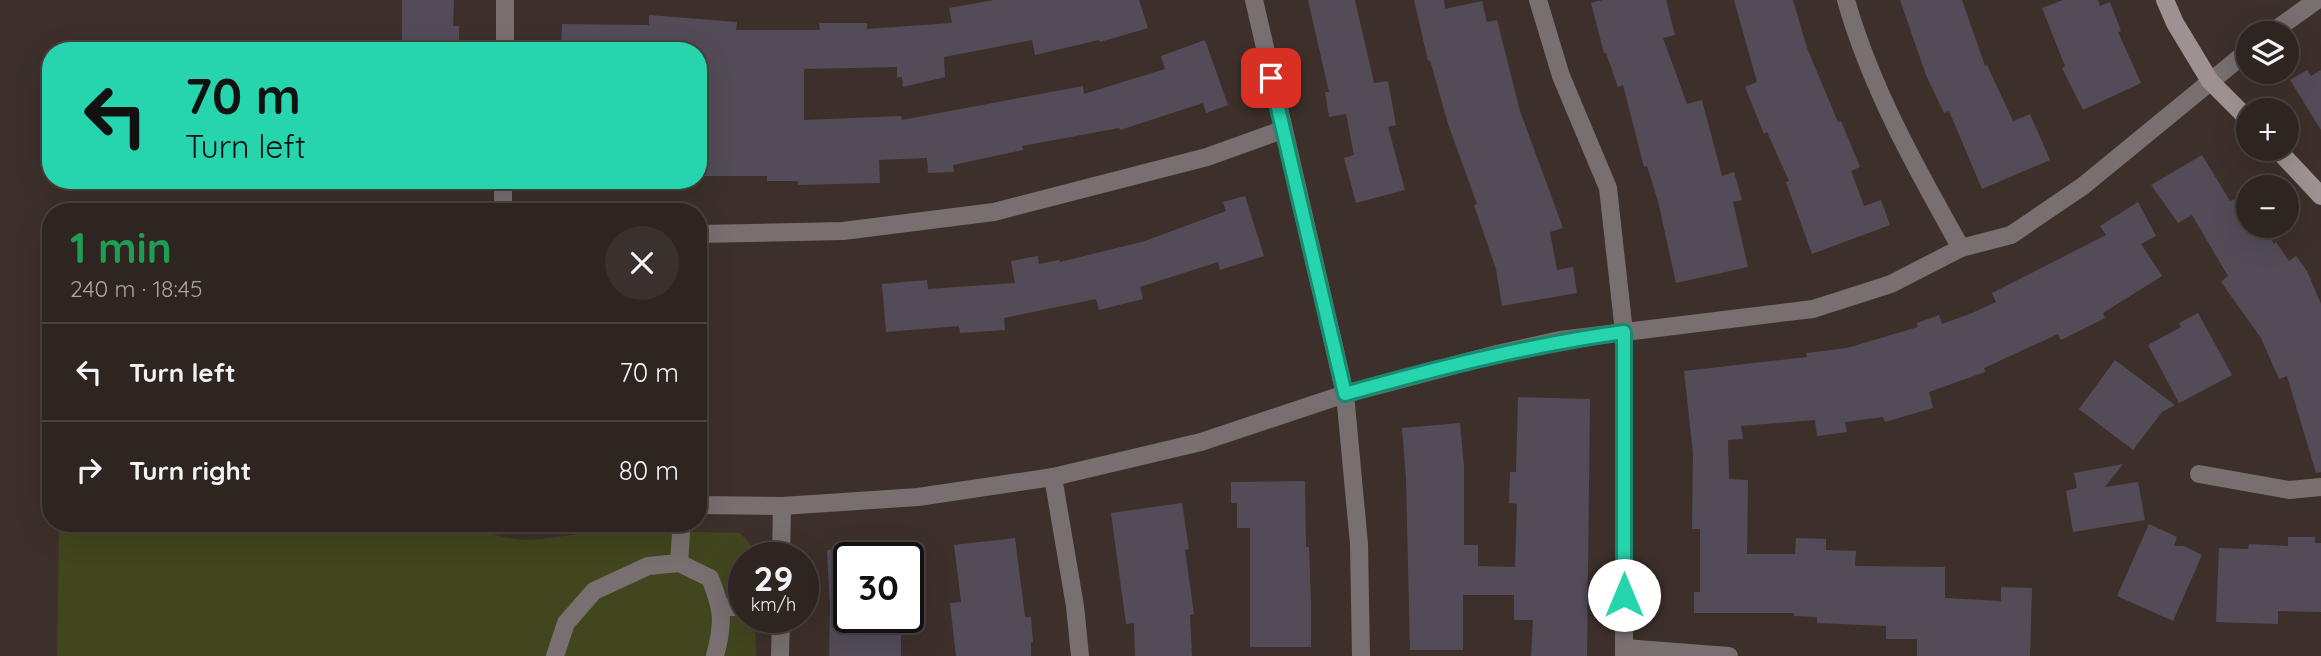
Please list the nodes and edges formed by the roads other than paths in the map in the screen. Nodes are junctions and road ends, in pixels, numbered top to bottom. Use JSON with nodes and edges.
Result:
{"nodes":[{"id":1,"x":505,"y":0,"type":"edge"},
{"id":2,"x":1254,"y":0,"type":"edge"},
{"id":3,"x":1538,"y":0,"type":"edge"},
{"id":4,"x":1846,"y":0,"type":"edge"},
{"id":5,"x":2165,"y":0,"type":"edge"},
{"id":6,"x":2317,"y":0,"type":"edge"},
{"id":7,"x":2288,"y":21,"type":"edge"},
{"id":8,"x":505,"y":42,"type":"edge"},
{"id":9,"x":2236,"y":60,"type":"edge"},
{"id":10,"x":2210,"y":81,"type":"junction"},
{"id":11,"x":2236,"y":108,"type":"edge"},
{"id":12,"x":1282,"y":130,"type":"junction"},
{"id":13,"x":2288,"y":161,"type":"edge"},
{"id":14,"x":2321,"y":196,"type":"edge"},
{"id":15,"x":707,"y":234,"type":"edge"},
{"id":16,"x":1961,"y":247,"type":"junction"},
{"id":17,"x":1624,"y":332,"type":"junction"},
{"id":18,"x":1345,"y":394,"type":"junction"},
{"id":19,"x":2199,"y":474,"type":"dead end"},
{"id":20,"x":1053,"y":477,"type":"junction"},
{"id":21,"x":2321,"y":487,"type":"edge"},
{"id":22,"x":707,"y":505,"type":"edge"},
{"id":23,"x":782,"y":506,"type":"junction"},
{"id":24,"x":681,"y":534,"type":"dead end"},
{"id":25,"x":781,"y":542,"type":"edge"},
{"id":26,"x":678,"y":563,"type":"junction"},
{"id":27,"x":722,"y":607,"type":"junction"},
{"id":28,"x":728,"y":607,"type":"edge"},
{"id":29,"x":781,"y":633,"type":"edge"},
{"id":30,"x":1624,"y":652,"type":"edge"},
{"id":31,"x":555,"y":656,"type":"edge"},
{"id":32,"x":715,"y":656,"type":"edge"},
{"id":33,"x":780,"y":656,"type":"edge"},
{"id":34,"x":1080,"y":656,"type":"edge"},
{"id":35,"x":1361,"y":656,"type":"edge"},
{"id":36,"x":1729,"y":656,"type":"edge"}],
"edges":[{"from":1,"to":8,"type":"street"},
{"from":2,"to":12,"type":"street"},
{"from":3,"to":17,"type":"street"},
{"from":4,"to":16,"type":"street"},
{"from":5,"to":10,"type":"street"},
{"from":6,"to":7,"type":"street"},
{"from":9,"to":10,"type":"street"},
{"from":10,"to":11,"type":"street"},
{"from":10,"to":16,"type":"street"},
{"from":12,"to":15,"type":"street"},
{"from":12,"to":18,"type":"street"},
{"from":13,"to":14,"type":"street"},
{"from":16,"to":17,"type":"street"},
{"from":17,"to":18,"type":"street"},
{"from":17,"to":30,"type":"street"},
{"from":18,"to":20,"type":"street"},
{"from":18,"to":35,"type":"street"},
{"from":19,"to":21,"type":"street"},
{"from":20,"to":23,"type":"street"},
{"from":20,"to":34,"type":"street"},
{"from":22,"to":23,"type":"street"},
{"from":23,"to":25,"type":"street"},
{"from":24,"to":26,"type":"street"},
{"from":26,"to":27,"type":"street"},
{"from":26,"to":31,"type":"street"},
{"from":27,"to":28,"type":"street"},
{"from":27,"to":32,"type":"street"},
{"from":29,"to":33,"type":"street"},
{"from":30,"to":36,"type":"street"}]}
